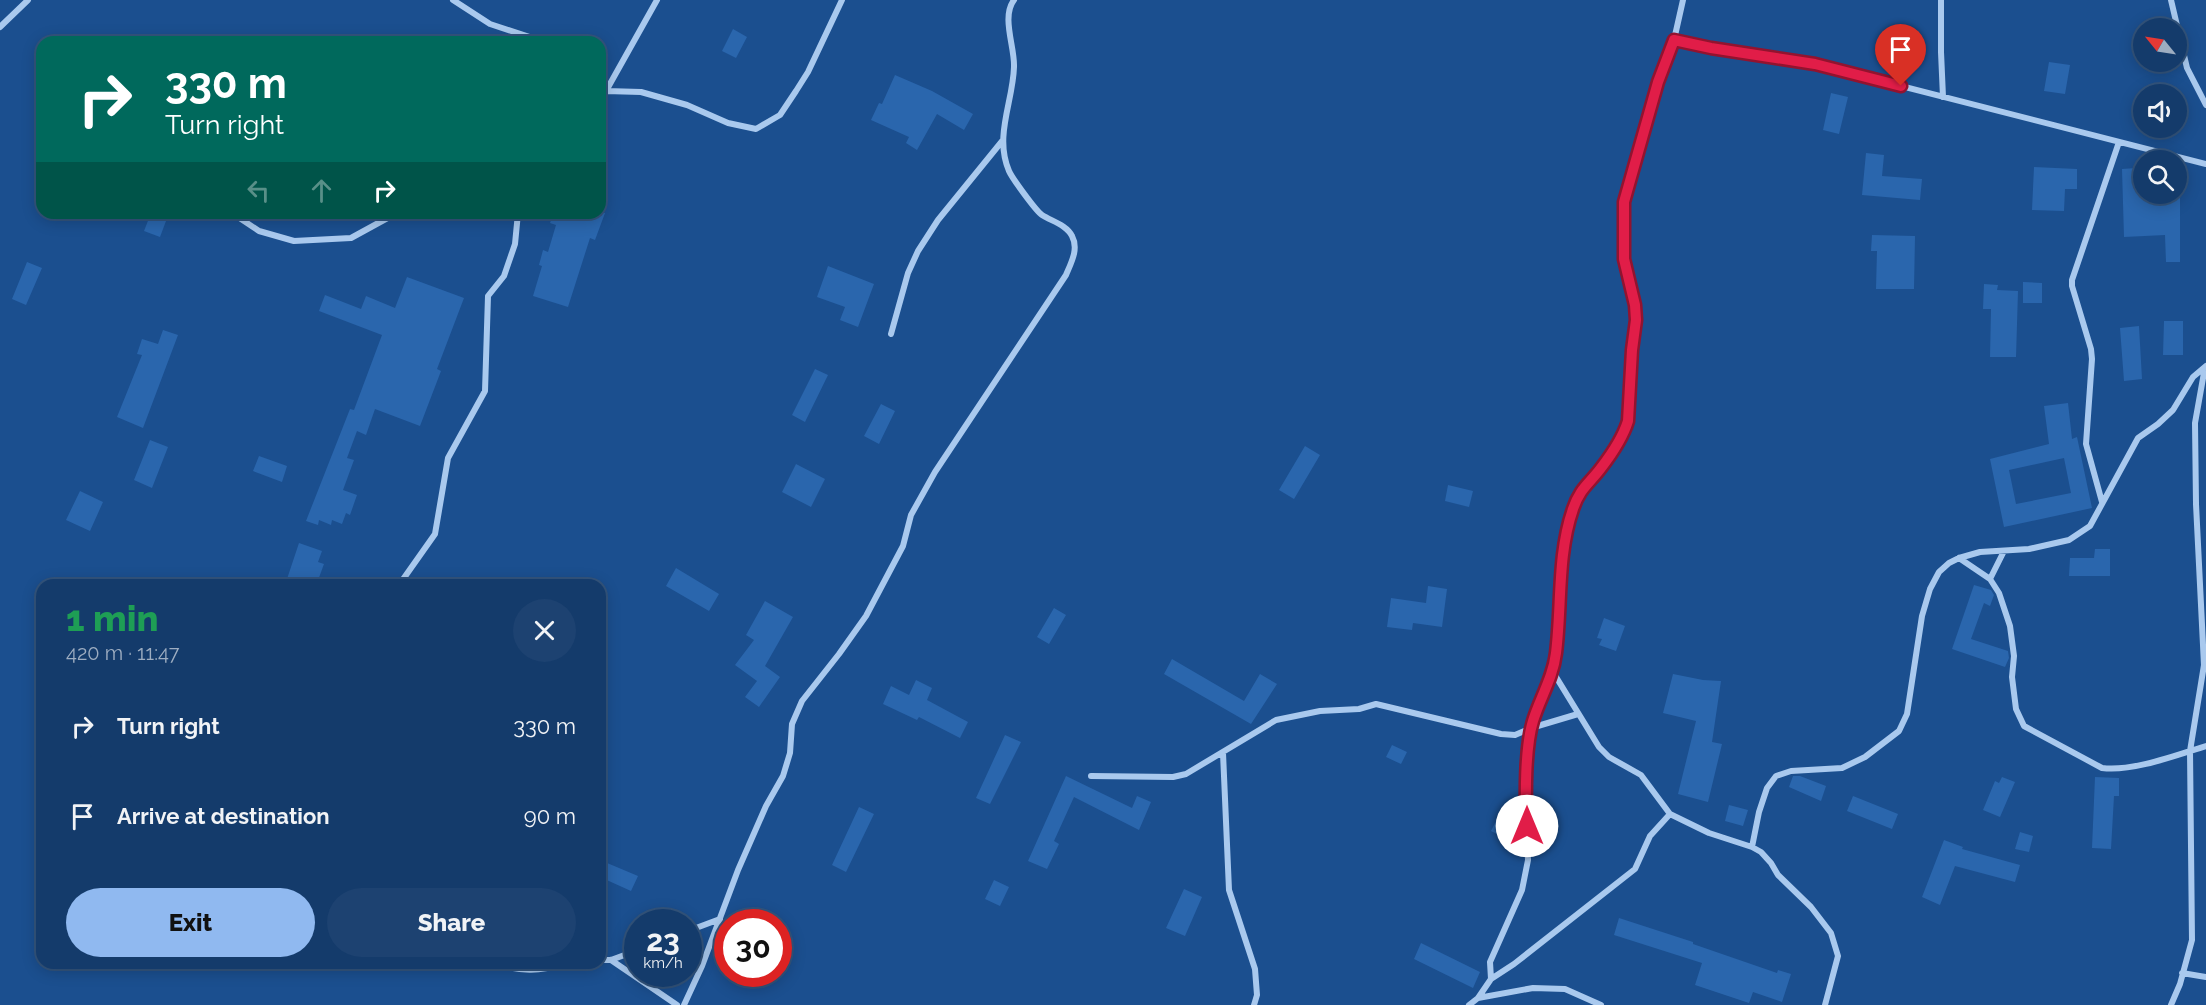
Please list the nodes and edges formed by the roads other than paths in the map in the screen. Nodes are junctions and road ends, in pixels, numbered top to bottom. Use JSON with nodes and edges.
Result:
{"nodes":[{"id":1,"x":28,"y":0,"type":"edge"},
{"id":2,"x":453,"y":0,"type":"edge"},
{"id":3,"x":657,"y":0,"type":"edge"},
{"id":4,"x":842,"y":0,"type":"edge"},
{"id":5,"x":1014,"y":0,"type":"edge"},
{"id":6,"x":1683,"y":0,"type":"edge"},
{"id":7,"x":1941,"y":0,"type":"edge"},
{"id":8,"x":2171,"y":0,"type":"edge"},
{"id":9,"x":0,"y":27,"type":"edge"},
{"id":10,"x":527,"y":36,"type":"edge"},
{"id":11,"x":1674,"y":40,"type":"junction"},
{"id":12,"x":606,"y":91,"type":"joint"},
{"id":13,"x":1943,"y":98,"type":"junction"},
{"id":14,"x":2206,"y":105,"type":"edge"},
{"id":15,"x":1002,"y":140,"type":"junction"},
{"id":16,"x":2119,"y":142,"type":"junction"},
{"id":17,"x":2206,"y":164,"type":"edge"},
{"id":18,"x":241,"y":219,"type":"edge"},
{"id":19,"x":385,"y":219,"type":"edge"},
{"id":20,"x":517,"y":219,"type":"edge"},
{"id":21,"x":891,"y":334,"type":"dead end"},
{"id":22,"x":2205,"y":366,"type":"edge"},
{"id":23,"x":2102,"y":502,"type":"junction"},
{"id":24,"x":2004,"y":551,"type":"junction"},
{"id":25,"x":1959,"y":558,"type":"junction"},
{"id":26,"x":403,"y":579,"type":"edge"},
{"id":27,"x":1990,"y":579,"type":"junction"},
{"id":28,"x":1553,"y":672,"type":"junction"},
{"id":29,"x":1578,"y":714,"type":"junction"},
{"id":30,"x":1531,"y":728,"type":"junction"},
{"id":31,"x":2206,"y":746,"type":"edge"},
{"id":32,"x":2190,"y":751,"type":"junction"},
{"id":33,"x":1223,"y":753,"type":"junction"},
{"id":34,"x":1091,"y":776,"type":"dead end"},
{"id":35,"x":1670,"y":814,"type":"junction"},
{"id":36,"x":1752,"y":847,"type":"junction"},
{"id":37,"x":724,"y":909,"type":"edge"},
{"id":38,"x":714,"y":935,"type":"edge"},
{"id":39,"x":624,"y":955,"type":"edge"},
{"id":40,"x":606,"y":960,"type":"edge"},
{"id":41,"x":611,"y":960,"type":"junction"},
{"id":42,"x":510,"y":969,"type":"edge"},
{"id":43,"x":547,"y":969,"type":"edge"},
{"id":44,"x":2182,"y":973,"type":"junction"},
{"id":45,"x":2206,"y":977,"type":"edge"},
{"id":46,"x":1491,"y":979,"type":"junction"},
{"id":47,"x":1478,"y":998,"type":"junction"},
{"id":48,"x":677,"y":1005,"type":"edge"},
{"id":49,"x":684,"y":1005,"type":"edge"},
{"id":50,"x":1254,"y":1005,"type":"edge"},
{"id":51,"x":1469,"y":1005,"type":"edge"},
{"id":52,"x":1601,"y":1005,"type":"edge"},
{"id":53,"x":1825,"y":1005,"type":"edge"},
{"id":54,"x":2171,"y":1005,"type":"edge"}],
"edges":[{"from":1,"to":9,"type":"street"},
{"from":2,"to":10,"type":"street"},
{"from":3,"to":12,"type":"street"},
{"from":4,"to":12,"type":"street"},
{"from":5,"to":15,"type":"street"},
{"from":6,"to":11,"type":"street"},
{"from":7,"to":13,"type":"street"},
{"from":8,"to":14,"type":"street"},
{"from":11,"to":13,"type":"street"},
{"from":11,"to":28,"type":"street"},
{"from":13,"to":16,"type":"street"},
{"from":15,"to":21,"type":"street"},
{"from":15,"to":37,"type":"street"},
{"from":16,"to":17,"type":"street"},
{"from":16,"to":23,"type":"street"},
{"from":18,"to":19,"type":"street"},
{"from":20,"to":26,"type":"street"},
{"from":22,"to":23,"type":"street"},
{"from":22,"to":32,"type":"street"},
{"from":23,"to":24,"type":"street"},
{"from":24,"to":25,"type":"street"},
{"from":24,"to":27,"type":"street"},
{"from":25,"to":27,"type":"street"},
{"from":25,"to":36,"type":"street"},
{"from":27,"to":32,"type":"street"},
{"from":28,"to":29,"type":"street"},
{"from":28,"to":30,"type":"street"},
{"from":29,"to":30,"type":"street"},
{"from":29,"to":35,"type":"street"},
{"from":30,"to":33,"type":"street"},
{"from":30,"to":46,"type":"street"},
{"from":31,"to":32,"type":"street"},
{"from":32,"to":44,"type":"street"},
{"from":33,"to":34,"type":"street"},
{"from":33,"to":50,"type":"street"},
{"from":35,"to":36,"type":"street"},
{"from":35,"to":46,"type":"street"},
{"from":36,"to":53,"type":"street"},
{"from":38,"to":49,"type":"street"},
{"from":39,"to":41,"type":"street"},
{"from":40,"to":41,"type":"street"},
{"from":41,"to":48,"type":"street"},
{"from":42,"to":43,"type":"street"},
{"from":44,"to":45,"type":"street"},
{"from":44,"to":54,"type":"street"},
{"from":46,"to":47,"type":"street"},
{"from":47,"to":51,"type":"street"},
{"from":47,"to":52,"type":"street"}]}
